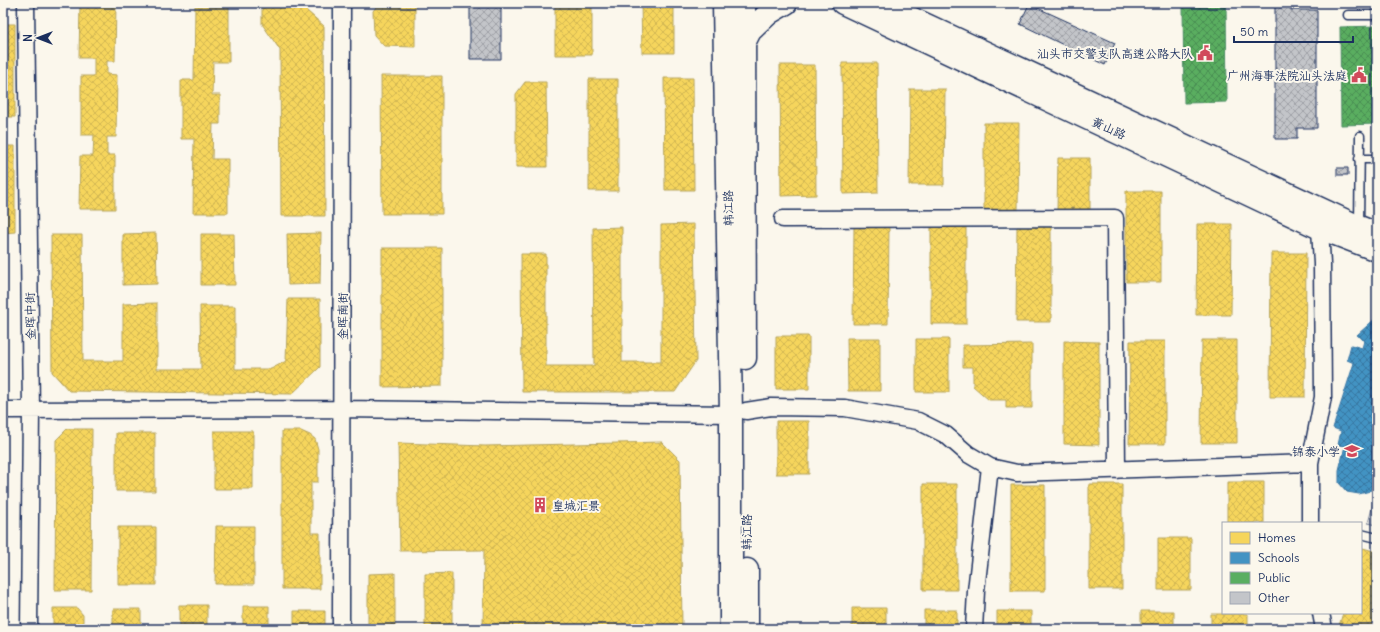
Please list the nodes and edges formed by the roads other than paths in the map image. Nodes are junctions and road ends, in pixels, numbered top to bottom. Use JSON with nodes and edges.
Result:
{"nodes":[{"id":1,"x":26,"y":3,"type":"edge"},
{"id":2,"x":342,"y":3,"type":"edge"},
{"id":3,"x":786,"y":3,"type":"edge"},
{"id":4,"x":843,"y":3,"type":"edge"},
{"id":5,"x":879,"y":3,"type":"edge"},
{"id":6,"x":728,"y":5,"type":"edge"},
{"id":7,"x":1348,"y":15,"type":"dead end"},
{"id":8,"x":1377,"y":15,"type":"edge"},
{"id":9,"x":743,"y":45,"type":"junction"},
{"id":10,"x":1360,"y":136,"type":"dead end"},
{"id":11,"x":1359,"y":159,"type":"junction"},
{"id":12,"x":1377,"y":159,"type":"edge"},
{"id":13,"x":783,"y":219,"type":"dead end"},
{"id":14,"x":1320,"y":228,"type":"junction"},
{"id":15,"x":1368,"y":230,"type":"edge"},
{"id":16,"x":1377,"y":250,"type":"edge"},
{"id":17,"x":342,"y":409,"type":"junction"},
{"id":18,"x":3,"y":410,"type":"edge"},
{"id":19,"x":30,"y":410,"type":"junction"},
{"id":20,"x":739,"y":412,"type":"junction"},
{"id":21,"x":1310,"y":463,"type":"junction"},
{"id":22,"x":990,"y":467,"type":"junction"},
{"id":23,"x":1117,"y":470,"type":"junction"},
{"id":24,"x":1313,"y":522,"type":"edge"},
{"id":25,"x":1362,"y":534,"type":"edge"},
{"id":26,"x":1377,"y":538,"type":"edge"},
{"id":27,"x":1321,"y":614,"type":"edge"},
{"id":28,"x":29,"y":629,"type":"edge"},
{"id":29,"x":341,"y":629,"type":"edge"},
{"id":30,"x":731,"y":629,"type":"edge"},
{"id":31,"x":747,"y":629,"type":"edge"},
{"id":32,"x":974,"y":629,"type":"edge"},
{"id":33,"x":1324,"y":629,"type":"edge"}],
"edges":[{"from":1,"to":19,"type":"street","name":"金晖中街"},
{"from":2,"to":17,"type":"street","name":"金晖南街"},
{"from":3,"to":9,"type":"street"},
{"from":4,"to":14,"type":"street","name":"黄山路"},
{"from":5,"to":15,"type":"street","name":"黄山路"},
{"from":6,"to":9,"type":"street","name":"韩江路"},
{"from":6,"to":20,"type":"street","name":"韩江路"},
{"from":7,"to":8,"type":"lane"},
{"from":9,"to":20,"type":"street","name":"韩江路"},
{"from":10,"to":11,"type":"lane"},
{"from":11,"to":12,"type":"lane"},
{"from":11,"to":15,"type":"lane"},
{"from":13,"to":23,"type":"street"},
{"from":14,"to":16,"type":"street","name":"黄山路"},
{"from":14,"to":21,"type":"street"},
{"from":17,"to":19,"type":"street"},
{"from":17,"to":20,"type":"street"},
{"from":17,"to":29,"type":"street","name":"金晖南街"},
{"from":18,"to":19,"type":"street"},
{"from":19,"to":28,"type":"street","name":"金晖中街"},
{"from":20,"to":22,"type":"street"},
{"from":20,"to":30,"type":"street","name":"韩江路"},
{"from":20,"to":31,"type":"street","name":"韩江路"},
{"from":21,"to":23,"type":"street"},
{"from":21,"to":24,"type":"street"},
{"from":22,"to":23,"type":"street"},
{"from":22,"to":32,"type":"street"},
{"from":25,"to":26,"type":"lane"},
{"from":27,"to":33,"type":"street"}]}
